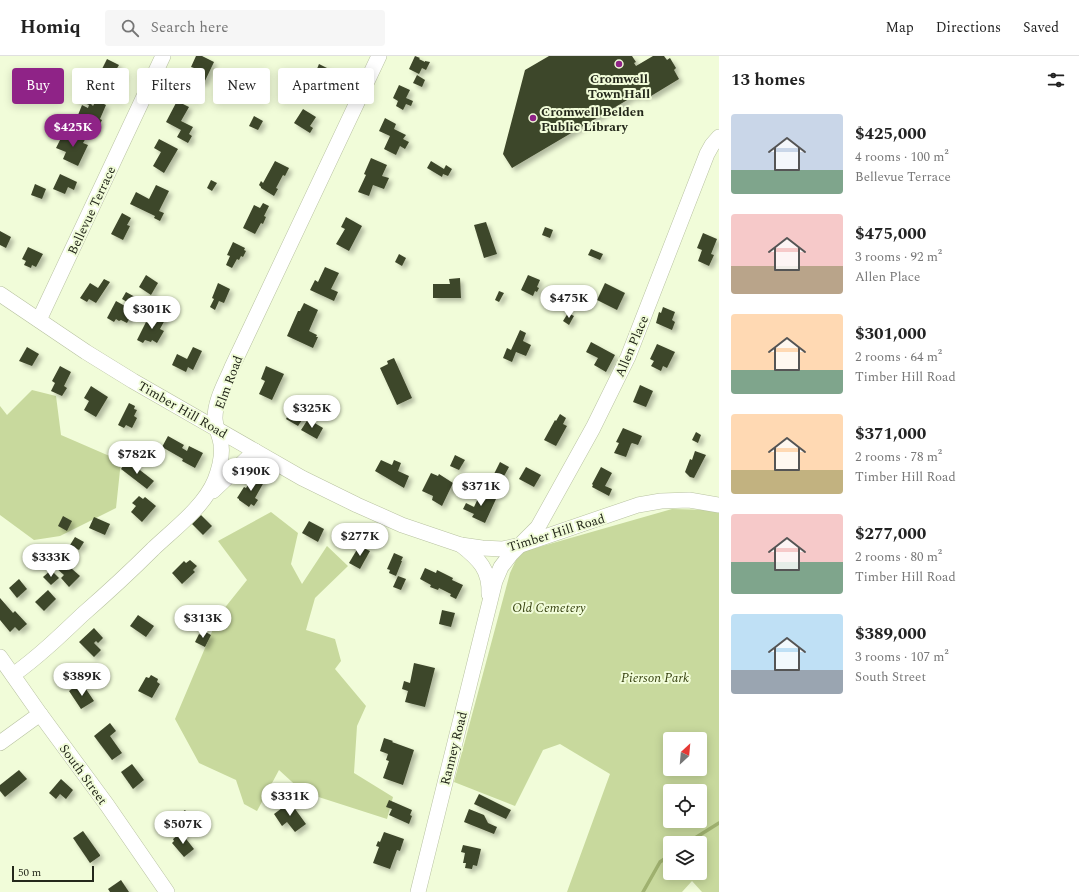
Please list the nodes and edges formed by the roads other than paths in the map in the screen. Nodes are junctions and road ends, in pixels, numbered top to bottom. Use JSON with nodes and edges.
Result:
{"nodes":[{"id":1,"x":164,"y":56,"type":"edge"},
{"id":2,"x":379,"y":56,"type":"edge"},
{"id":3,"x":719,"y":137,"type":"edge"},
{"id":4,"x":0,"y":294,"type":"edge"},
{"id":5,"x":39,"y":320,"type":"junction"},
{"id":6,"x":216,"y":429,"type":"junction"},
{"id":7,"x":254,"y":451,"type":"junction"},
{"id":8,"x":719,"y":505,"type":"edge"},
{"id":9,"x":198,"y":506,"type":"junction"},
{"id":10,"x":521,"y":545,"type":"junction"},
{"id":11,"x":462,"y":546,"type":"junction"},
{"id":12,"x":488,"y":604,"type":"junction"},
{"id":13,"x":0,"y":658,"type":"edge"},
{"id":14,"x":13,"y":675,"type":"junction"},
{"id":15,"x":40,"y":714,"type":"junction"},
{"id":16,"x":0,"y":743,"type":"edge"},
{"id":17,"x":167,"y":892,"type":"edge"},
{"id":18,"x":418,"y":892,"type":"edge"}],
"edges":[{"from":1,"to":5,"type":"street","name":"Bellevue Terrace"},
{"from":2,"to":6,"type":"street","name":"Elm Road"},
{"from":3,"to":10,"type":"street","name":"Allen Place"},
{"from":4,"to":5,"type":"street","name":"Timber Hill Road"},
{"from":5,"to":6,"type":"street","name":"Timber Hill Road"},
{"from":6,"to":7,"type":"street","name":"Timber Hill Road"},
{"from":6,"to":9,"type":"street","name":"Elm Road"},
{"from":7,"to":9,"type":"street"},
{"from":7,"to":11,"type":"street","name":"Timber Hill Road"},
{"from":8,"to":10,"type":"street","name":"Timber Hill Road"},
{"from":9,"to":14,"type":"street","name":"Elm Road"},
{"from":10,"to":11,"type":"street","name":"Timber Hill Road"},
{"from":10,"to":12,"type":"street","name":"Ranney Road"},
{"from":11,"to":12,"type":"street","name":"Ranney Road"},
{"from":12,"to":18,"type":"street","name":"Ranney Road"},
{"from":13,"to":14,"type":"street","name":"South Street"},
{"from":14,"to":15,"type":"street","name":"South Street"},
{"from":15,"to":16,"type":"street"},
{"from":15,"to":17,"type":"street","name":"South Street"}]}
